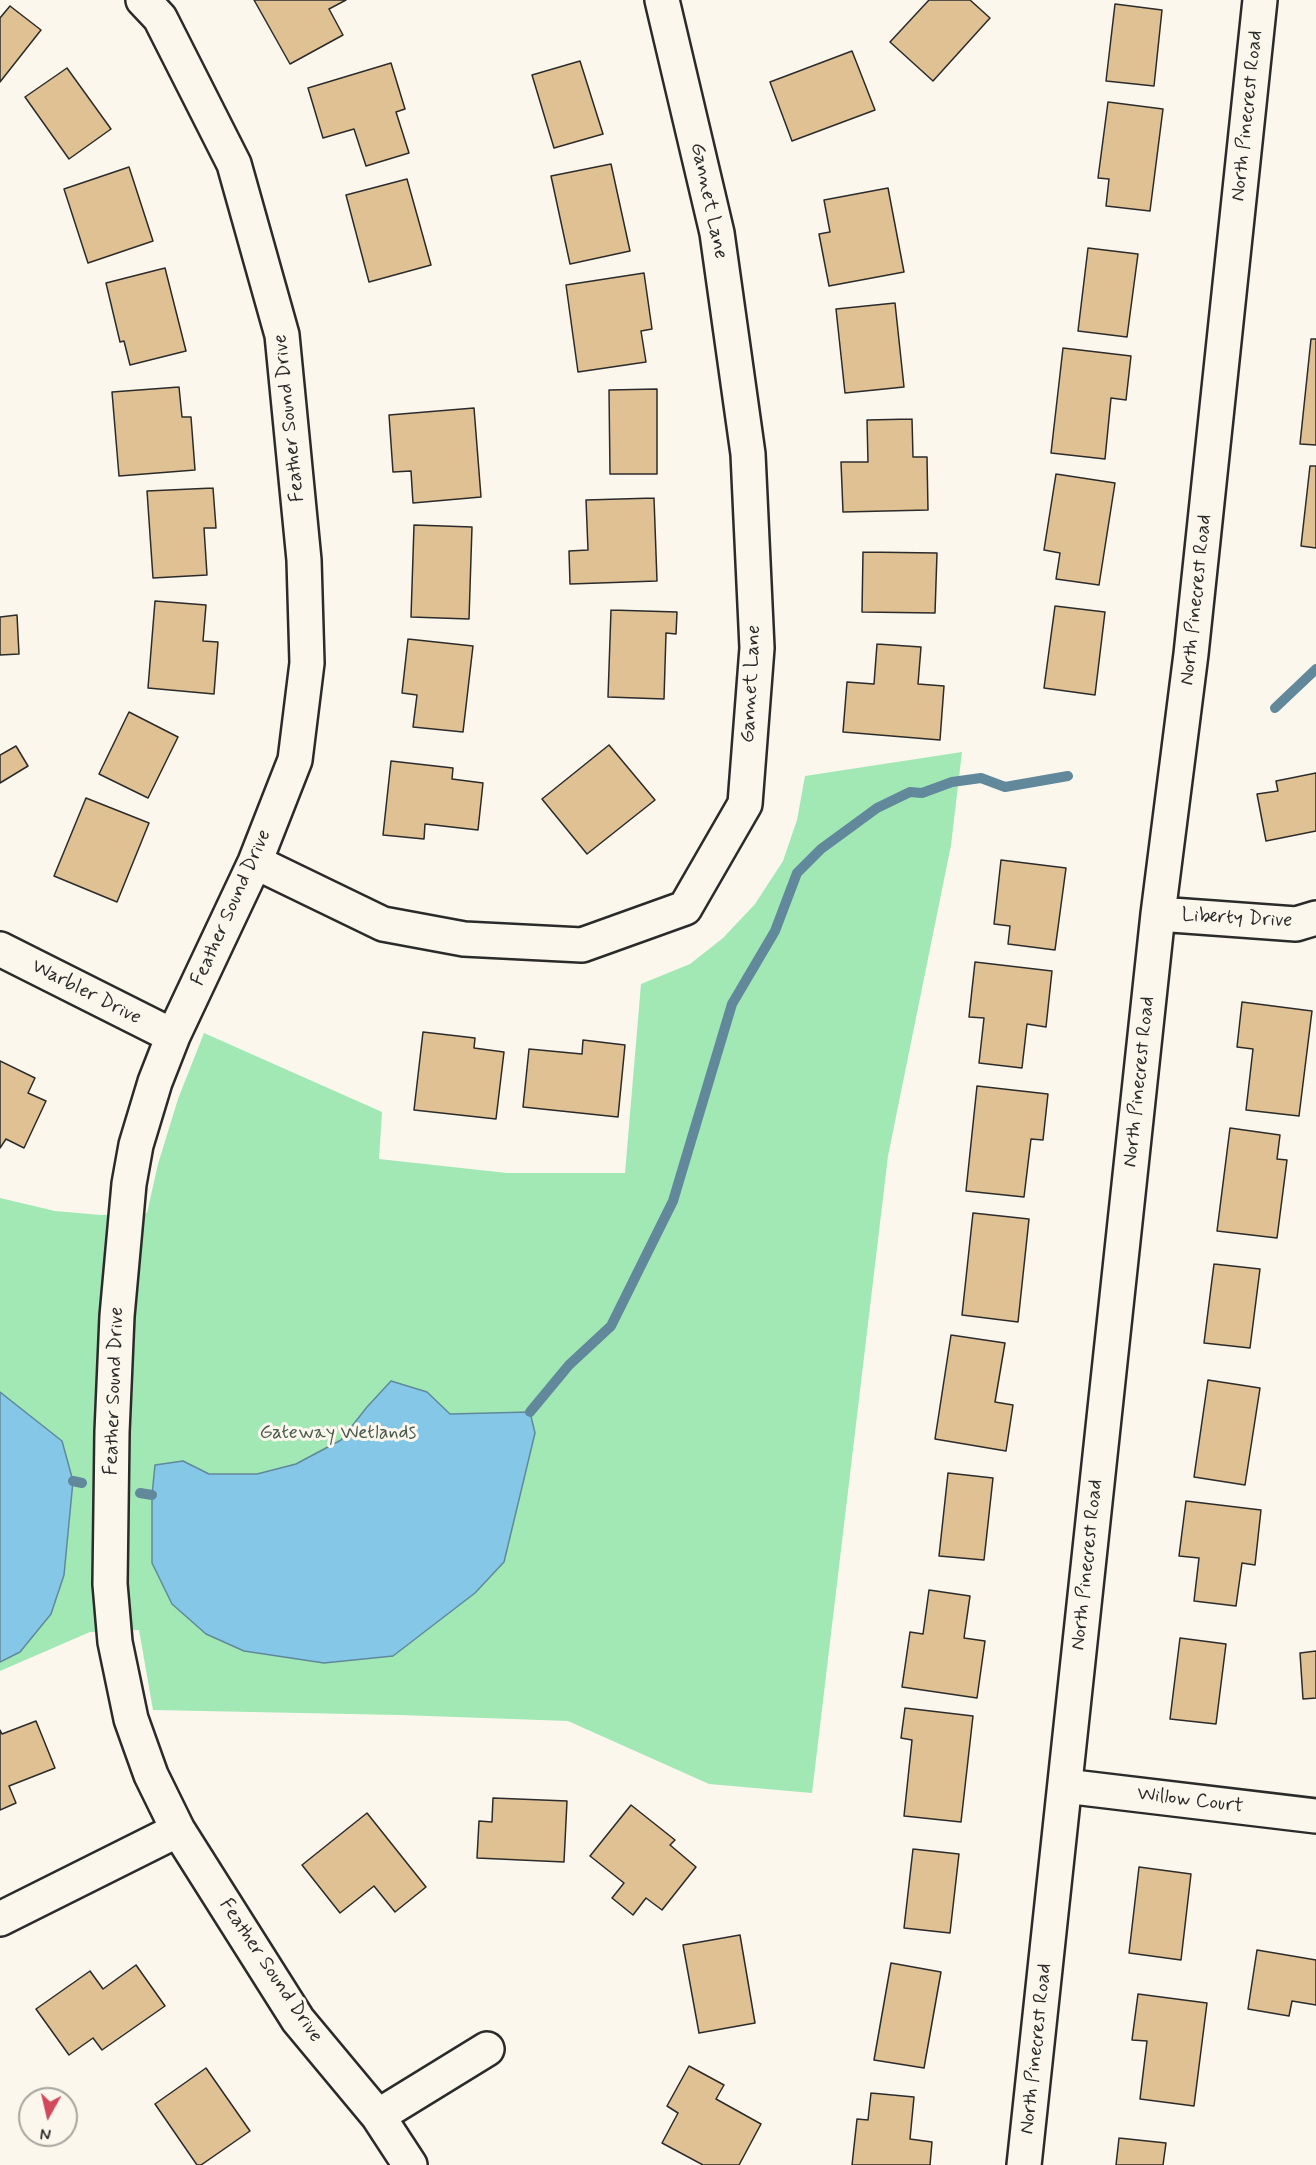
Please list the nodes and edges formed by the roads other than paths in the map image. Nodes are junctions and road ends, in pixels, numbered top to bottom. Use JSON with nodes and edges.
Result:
{"nodes":[{"id":1,"x":143,"y":0,"type":"edge"},
{"id":2,"x":662,"y":0,"type":"edge"},
{"id":3,"x":1260,"y":0,"type":"edge"},
{"id":4,"x":255,"y":862,"type":"junction"},
{"id":5,"x":1158,"y":914,"type":"junction"},
{"id":6,"x":1316,"y":918,"type":"edge"},
{"id":7,"x":0,"y":949,"type":"edge"},
{"id":8,"x":173,"y":1036,"type":"junction"},
{"id":9,"x":1065,"y":1786,"type":"junction"},
{"id":10,"x":1316,"y":1816,"type":"edge"},
{"id":11,"x":178,"y":1830,"type":"junction"},
{"id":12,"x":0,"y":1919,"type":"edge"},
{"id":13,"x":487,"y":2049,"type":"dead end"},
{"id":14,"x":378,"y":2116,"type":"junction"},
{"id":15,"x":410,"y":2165,"type":"edge"},
{"id":16,"x":1024,"y":2165,"type":"edge"}],
"edges":[{"from":1,"to":4,"type":"street","name":"Feather Sound Drive"},
{"from":2,"to":4,"type":"street","name":"Gannet Lane"},
{"from":3,"to":5,"type":"street","name":"North Pinecrest Road"},
{"from":4,"to":8,"type":"street","name":"Feather Sound Drive"},
{"from":5,"to":6,"type":"street","name":"Liberty Drive"},
{"from":5,"to":9,"type":"street","name":"North Pinecrest Road"},
{"from":7,"to":8,"type":"street","name":"Warbler Drive"},
{"from":8,"to":11,"type":"street","name":"Feather Sound Drive"},
{"from":9,"to":10,"type":"street","name":"Willow Court"},
{"from":9,"to":16,"type":"street","name":"North Pinecrest Road"},
{"from":11,"to":12,"type":"street"},
{"from":11,"to":14,"type":"street","name":"Feather Sound Drive"},
{"from":13,"to":14,"type":"street"},
{"from":14,"to":15,"type":"street","name":"Feather Sound Drive"}]}
